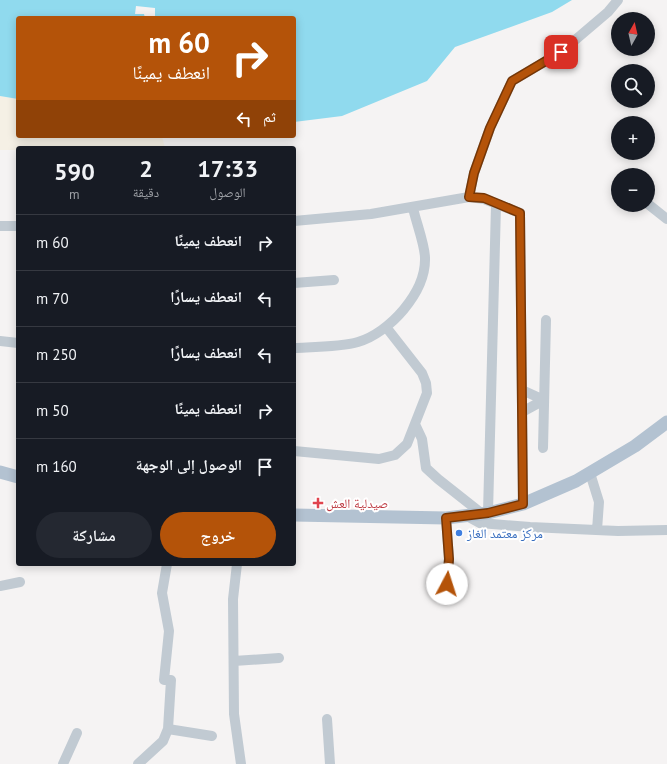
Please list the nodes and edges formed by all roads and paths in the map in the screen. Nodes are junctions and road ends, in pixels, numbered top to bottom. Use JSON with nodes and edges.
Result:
{"nodes":[{"id":1,"x":618,"y":0,"type":"edge"},
{"id":2,"x":469,"y":197,"type":"junction"},
{"id":3,"x":496,"y":205,"type":"junction"},
{"id":4,"x":413,"y":208,"type":"junction"},
{"id":5,"x":655,"y":210,"type":"edge"},
{"id":6,"x":667,"y":219,"type":"edge"},
{"id":7,"x":296,"y":221,"type":"edge"},
{"id":8,"x":0,"y":226,"type":"edge"},
{"id":9,"x":16,"y":226,"type":"edge"},
{"id":10,"x":334,"y":280,"type":"dead end"},
{"id":11,"x":296,"y":283,"type":"edge"},
{"id":12,"x":546,"y":320,"type":"dead end"},
{"id":13,"x":386,"y":327,"type":"junction"},
{"id":14,"x":0,"y":342,"type":"edge"},
{"id":15,"x":16,"y":343,"type":"edge"},
{"id":16,"x":296,"y":348,"type":"edge"},
{"id":17,"x":522,"y":390,"type":"junction"},
{"id":18,"x":544,"y":400,"type":"junction"},
{"id":19,"x":522,"y":412,"type":"junction"},
{"id":20,"x":667,"y":422,"type":"edge"},
{"id":21,"x":415,"y":424,"type":"junction"},
{"id":22,"x":543,"y":448,"type":"dead end"},
{"id":23,"x":296,"y":451,"type":"edge"},
{"id":24,"x":0,"y":472,"type":"edge"},
{"id":25,"x":590,"y":473,"type":"junction"},
{"id":26,"x":16,"y":476,"type":"edge"},
{"id":27,"x":523,"y":504,"type":"junction"},
{"id":28,"x":485,"y":513,"type":"junction"},
{"id":29,"x":296,"y":515,"type":"edge"},
{"id":30,"x":467,"y":516,"type":"junction"},
{"id":31,"x":446,"y":518,"type":"junction"},
{"id":32,"x":597,"y":530,"type":"junction"},
{"id":33,"x":667,"y":530,"type":"edge"},
{"id":34,"x":167,"y":566,"type":"edge"},
{"id":35,"x":237,"y":566,"type":"edge"},
{"id":36,"x":20,"y":582,"type":"dead end"},
{"id":37,"x":447,"y":584,"type":"dead end"},
{"id":38,"x":0,"y":586,"type":"edge"},
{"id":39,"x":279,"y":658,"type":"dead end"},
{"id":40,"x":234,"y":660,"type":"junction"},
{"id":41,"x":327,"y":719,"type":"dead end"},
{"id":42,"x":168,"y":729,"type":"junction"},
{"id":43,"x":77,"y":733,"type":"dead end"},
{"id":44,"x":212,"y":736,"type":"dead end"},
{"id":45,"x":63,"y":764,"type":"edge"},
{"id":46,"x":138,"y":764,"type":"edge"},
{"id":47,"x":241,"y":764,"type":"edge"},
{"id":48,"x":330,"y":764,"type":"edge"}],
"edges":[{"from":1,"to":2,"type":"street"},
{"from":2,"to":3,"type":"street"},
{"from":2,"to":4,"type":"street"},
{"from":3,"to":17,"type":"street"},
{"from":3,"to":28,"type":"street"},
{"from":4,"to":7,"type":"street"},
{"from":4,"to":13,"type":"street"},
{"from":5,"to":6,"type":"street"},
{"from":8,"to":9,"type":"street"},
{"from":10,"to":11,"type":"street"},
{"from":12,"to":18,"type":"street"},
{"from":13,"to":16,"type":"street"},
{"from":13,"to":21,"type":"street"},
{"from":14,"to":15,"type":"street"},
{"from":17,"to":18,"type":"street"},
{"from":17,"to":19,"type":"street"},
{"from":18,"to":19,"type":"street"},
{"from":18,"to":22,"type":"street"},
{"from":19,"to":27,"type":"street"},
{"from":20,"to":25,"type":"main road"},
{"from":21,"to":23,"type":"street"},
{"from":21,"to":28,"type":"street"},
{"from":24,"to":26,"type":"main road"},
{"from":25,"to":27,"type":"main road"},
{"from":25,"to":32,"type":"street"},
{"from":27,"to":28,"type":"main road"},
{"from":28,"to":30,"type":"main road"},
{"from":29,"to":31,"type":"main road"},
{"from":30,"to":31,"type":"main road"},
{"from":30,"to":32,"type":"street"},
{"from":31,"to":37,"type":"street"},
{"from":32,"to":33,"type":"street"},
{"from":34,"to":42,"type":"street"},
{"from":35,"to":40,"type":"street"},
{"from":36,"to":38,"type":"street"},
{"from":39,"to":40,"type":"street"},
{"from":40,"to":47,"type":"street"},
{"from":41,"to":48,"type":"street"},
{"from":42,"to":44,"type":"street"},
{"from":42,"to":46,"type":"street"},
{"from":43,"to":45,"type":"street"}]}
